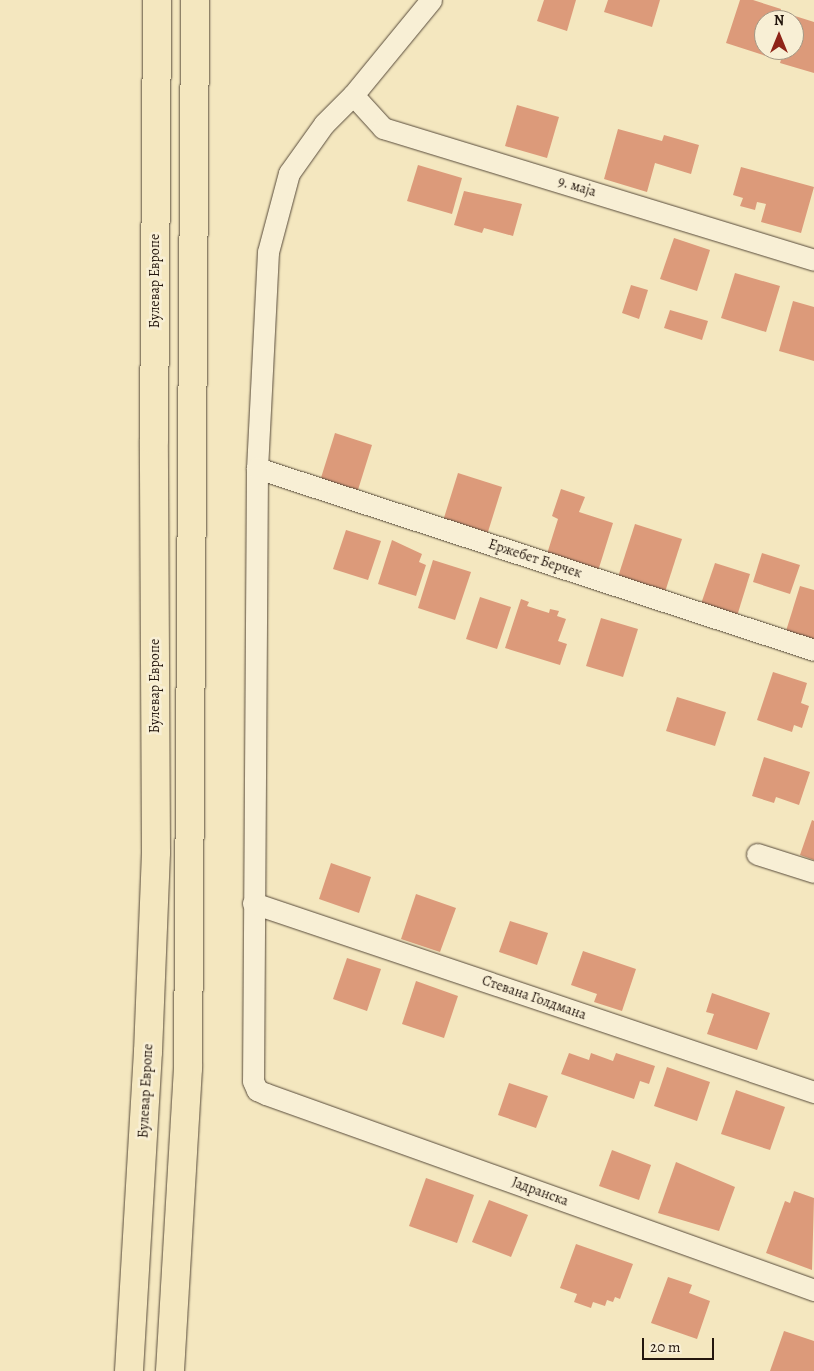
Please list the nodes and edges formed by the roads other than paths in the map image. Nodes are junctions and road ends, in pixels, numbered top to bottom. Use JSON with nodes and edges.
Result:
{"nodes":[{"id":1,"x":157,"y":0,"type":"edge"},
{"id":2,"x":196,"y":0,"type":"edge"},
{"id":3,"x":431,"y":0,"type":"edge"},
{"id":4,"x":353,"y":95,"type":"junction"},
{"id":5,"x":814,"y":260,"type":"edge"},
{"id":6,"x":257,"y":468,"type":"junction"},
{"id":7,"x":814,"y":650,"type":"edge"},
{"id":8,"x":757,"y":854,"type":"dead end"},
{"id":9,"x":814,"y":872,"type":"edge"},
{"id":10,"x":253,"y":903,"type":"junction"},
{"id":11,"x":814,"y":1092,"type":"edge"},
{"id":12,"x":814,"y":1290,"type":"edge"},
{"id":13,"x":129,"y":1371,"type":"edge"},
{"id":14,"x":170,"y":1371,"type":"edge"}],
"edges":[{"from":1,"to":13,"type":"main road","name":"Булевар Европе"},
{"from":2,"to":14,"type":"main road"},
{"from":3,"to":4,"type":"street"},
{"from":4,"to":5,"type":"street","name":"9. маја"},
{"from":4,"to":6,"type":"street"},
{"from":6,"to":7,"type":"street","name":"Ержебет Берчек"},
{"from":6,"to":10,"type":"street"},
{"from":8,"to":9,"type":"street"},
{"from":10,"to":11,"type":"street","name":"Стевана Голдмана"},
{"from":10,"to":12,"type":"street","name":"Јадранска"}]}
